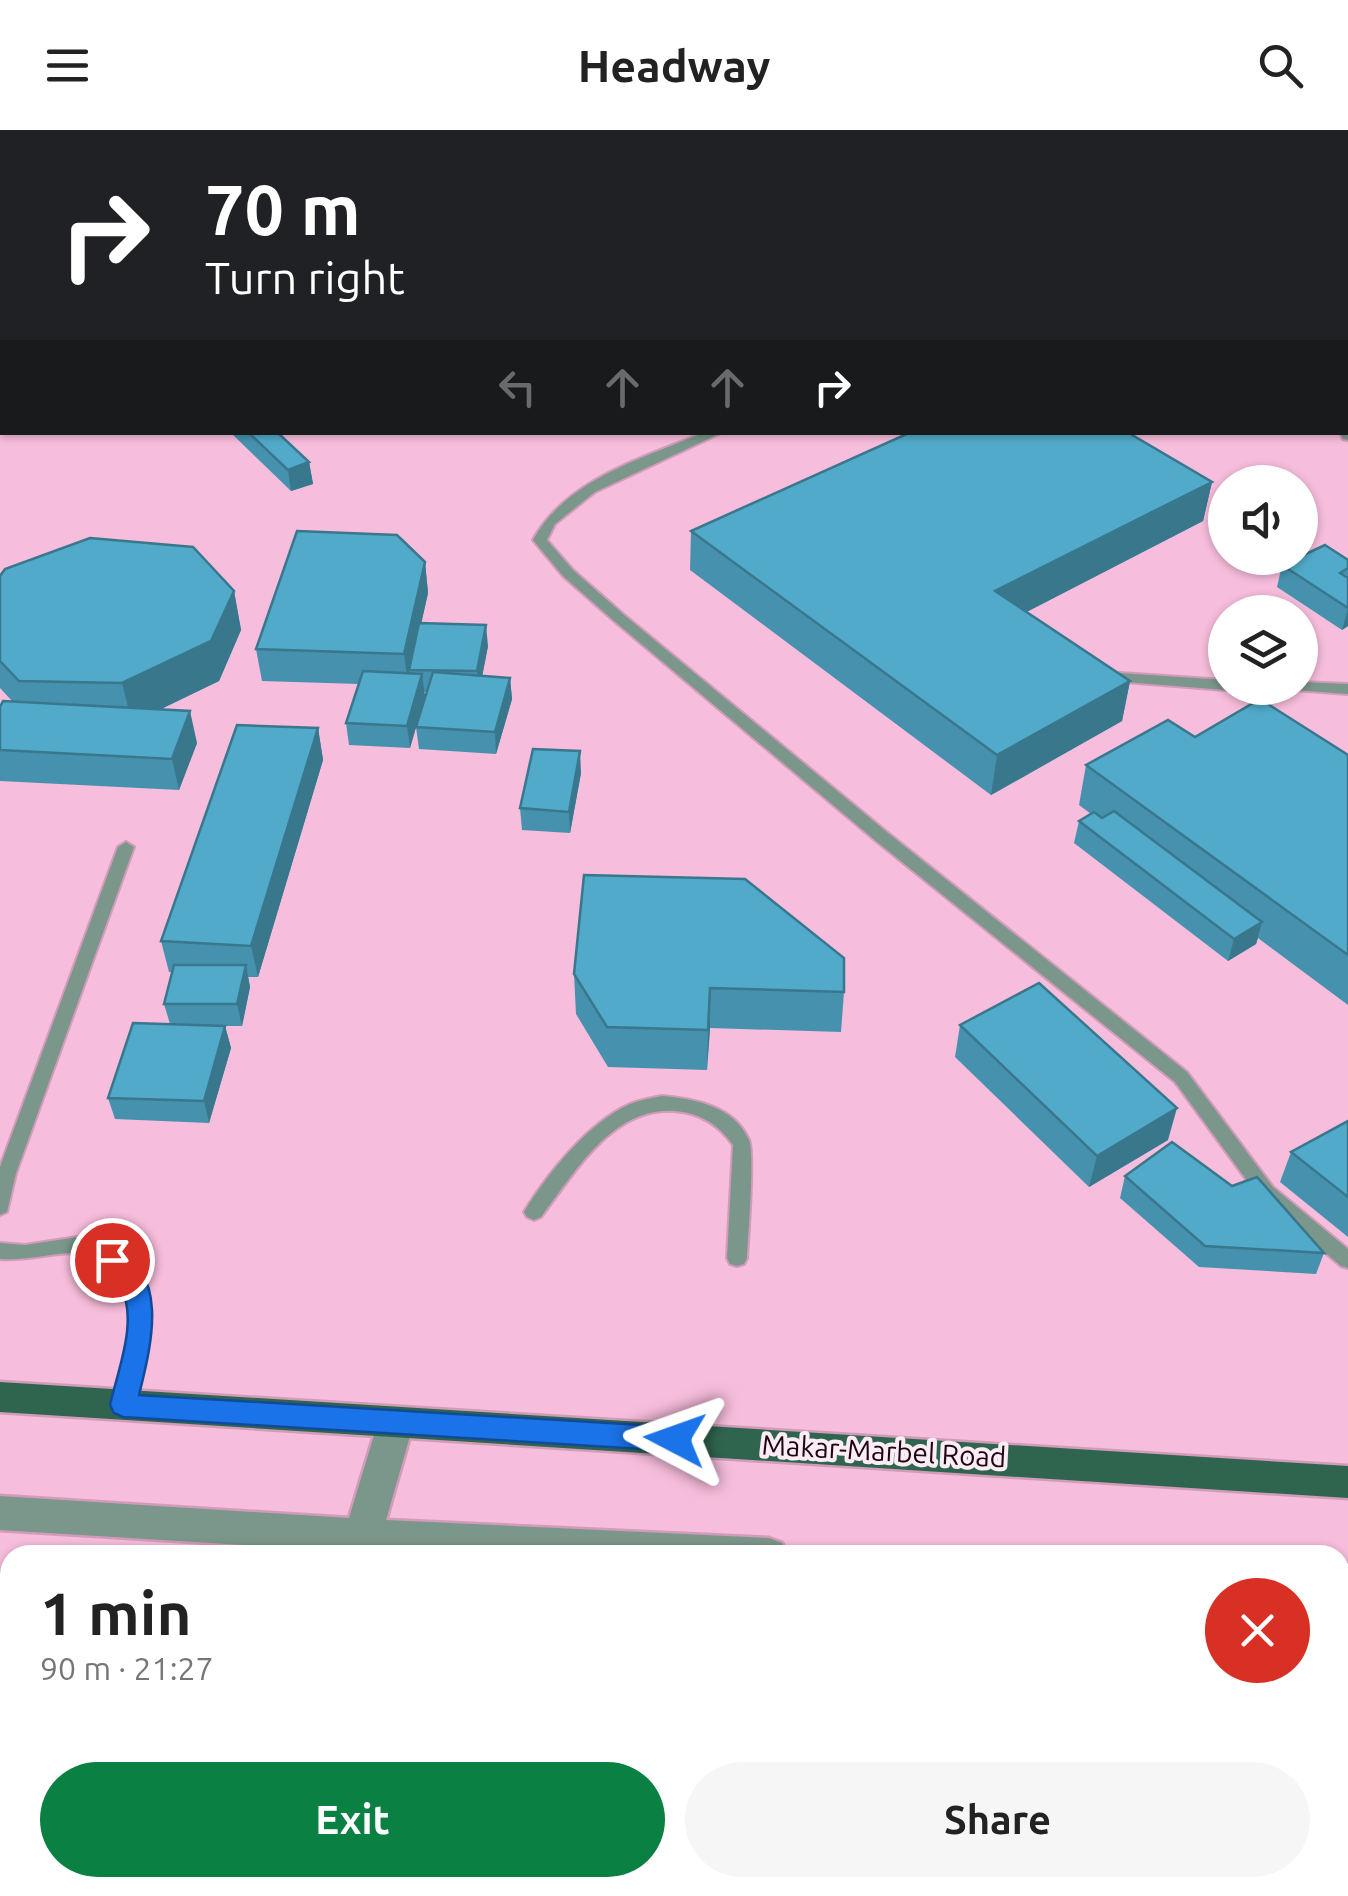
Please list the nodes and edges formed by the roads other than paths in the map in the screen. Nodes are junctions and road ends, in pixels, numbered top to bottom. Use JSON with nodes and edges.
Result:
{"nodes":[{"id":1,"x":710,"y":435,"type":"edge"},
{"id":2,"x":1094,"y":676,"type":"edge"},
{"id":3,"x":1208,"y":684,"type":"edge"},
{"id":4,"x":1318,"y":687,"type":"edge"},
{"id":5,"x":1348,"y":688,"type":"edge"},
{"id":6,"x":126,"y":847,"type":"dead end"},
{"id":7,"x":4,"y":1172,"type":"edge"},
{"id":8,"x":0,"y":1207,"type":"edge"},
{"id":9,"x":534,"y":1212,"type":"dead end"},
{"id":10,"x":0,"y":1251,"type":"edge"},
{"id":11,"x":736,"y":1258,"type":"dead end"},
{"id":12,"x":1348,"y":1260,"type":"edge"},
{"id":13,"x":0,"y":1397,"type":"edge"},
{"id":14,"x":123,"y":1405,"type":"junction"},
{"id":15,"x":396,"y":1422,"type":"junction"},
{"id":16,"x":1348,"y":1482,"type":"edge"},
{"id":17,"x":0,"y":1513,"type":"edge"},
{"id":18,"x":349,"y":1545,"type":"edge"},
{"id":19,"x":360,"y":1545,"type":"edge"}],
"edges":[{"from":1,"to":12,"type":"lane"},
{"from":2,"to":3,"type":"lane"},
{"from":4,"to":5,"type":"lane"},
{"from":6,"to":7,"type":"lane"},
{"from":7,"to":8,"type":"lane"},
{"from":9,"to":11,"type":"lane"},
{"from":10,"to":14,"type":"lane"},
{"from":13,"to":14,"type":"main road","name":"Makar-Marbel Road"},
{"from":14,"to":15,"type":"main road","name":"Makar-Marbel Road"},
{"from":15,"to":16,"type":"main road","name":"Makar-Marbel Road"},
{"from":15,"to":19,"type":"street"},
{"from":17,"to":18,"type":"street"}]}
